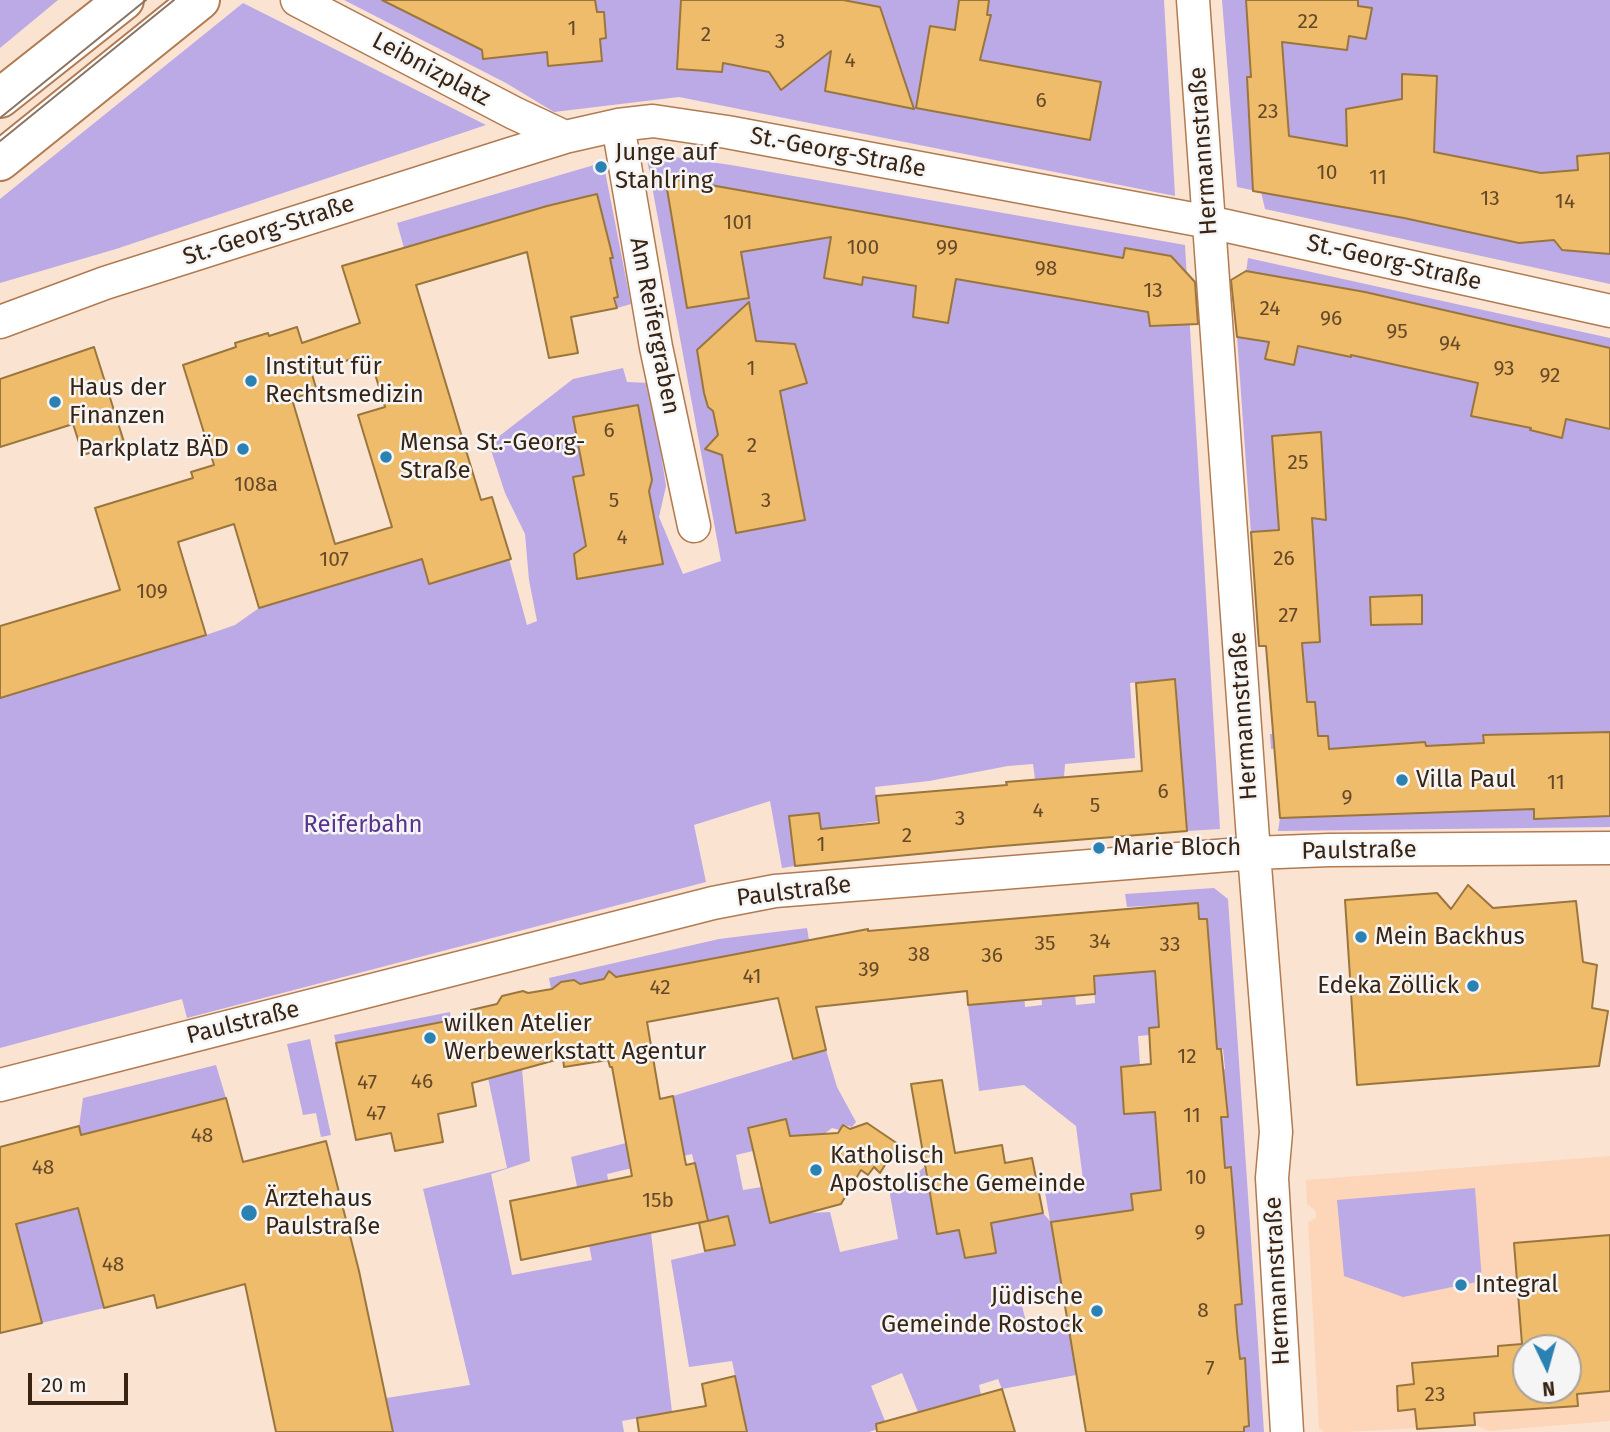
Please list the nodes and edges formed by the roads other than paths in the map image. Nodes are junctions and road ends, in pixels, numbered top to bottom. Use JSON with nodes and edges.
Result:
{"nodes":[{"id":1,"x":124,"y":0,"type":"edge"},
{"id":2,"x":200,"y":0,"type":"edge"},
{"id":3,"x":297,"y":0,"type":"edge"},
{"id":4,"x":1193,"y":0,"type":"edge"},
{"id":5,"x":0,"y":97,"type":"edge"},
{"id":6,"x":618,"y":125,"type":"junction"},
{"id":7,"x":565,"y":137,"type":"junction"},
{"id":8,"x":0,"y":161,"type":"edge"},
{"id":9,"x":1209,"y":222,"type":"junction"},
{"id":10,"x":1610,"y":311,"type":"edge"},
{"id":11,"x":0,"y":322,"type":"edge"},
{"id":12,"x":694,"y":526,"type":"dead end"},
{"id":13,"x":1610,"y":848,"type":"edge"},
{"id":14,"x":1254,"y":853,"type":"junction"},
{"id":15,"x":0,"y":1085,"type":"edge"},
{"id":16,"x":1287,"y":1432,"type":"edge"}],
"edges":[{"from":1,"to":5,"type":"street"},
{"from":2,"to":8,"type":"street"},
{"from":3,"to":7,"type":"street","name":"Leibnizplatz"},
{"from":4,"to":9,"type":"street","name":"Hermannstraße"},
{"from":6,"to":7,"type":"street","name":"St.-Georg-Straße"},
{"from":6,"to":9,"type":"street","name":"St.-Georg-Straße"},
{"from":6,"to":12,"type":"street","name":"Am Reifergraben"},
{"from":7,"to":11,"type":"street","name":"St.-Georg-Straße"},
{"from":9,"to":10,"type":"street","name":"St.-Georg-Straße"},
{"from":9,"to":14,"type":"street","name":"Hermannstraße"},
{"from":13,"to":14,"type":"street","name":"Paulstraße"},
{"from":14,"to":15,"type":"street","name":"Paulstraße"},
{"from":14,"to":16,"type":"street","name":"Hermannstraße"}]}
